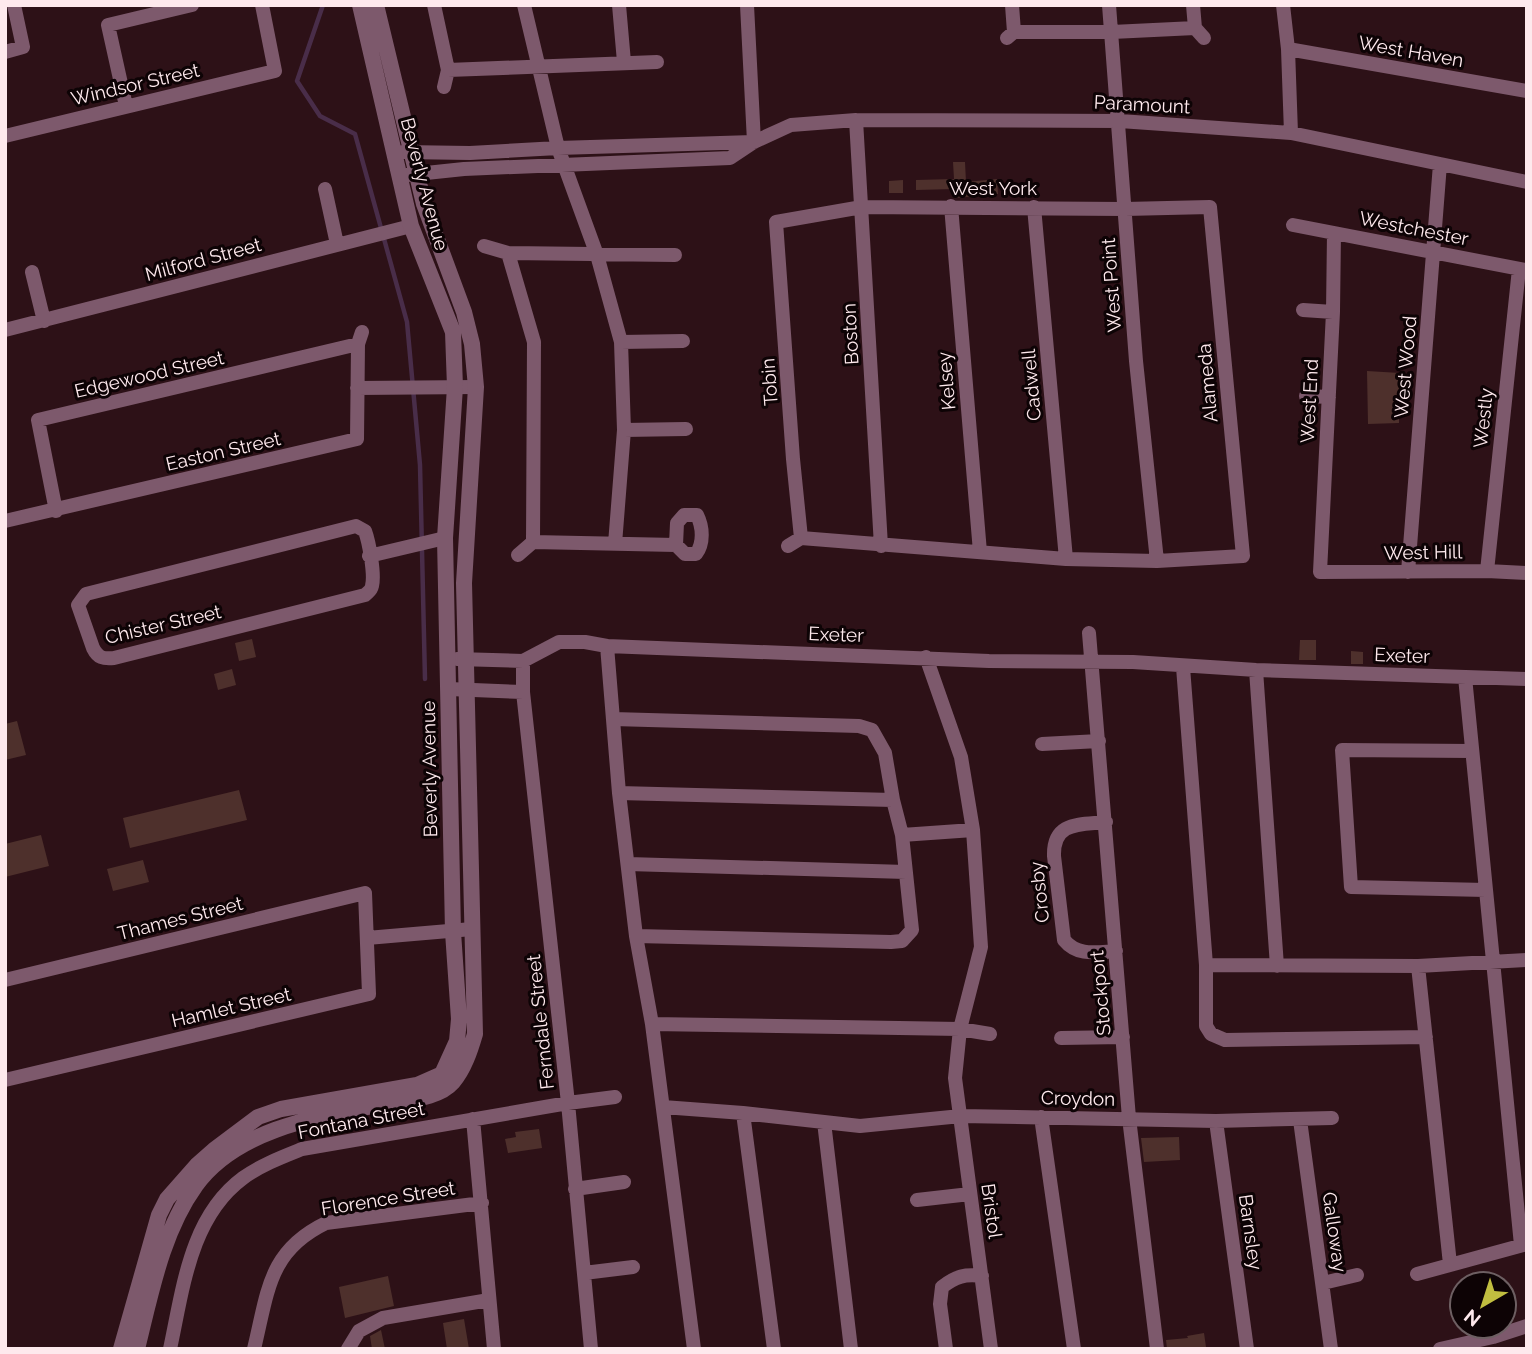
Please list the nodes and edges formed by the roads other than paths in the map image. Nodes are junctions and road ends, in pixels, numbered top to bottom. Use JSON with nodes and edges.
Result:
{"nodes":[{"id":1,"x":14,"y":5,"type":"edge"},
{"id":2,"x":192,"y":5,"type":"edge"},
{"id":3,"x":262,"y":5,"type":"edge"},
{"id":4,"x":360,"y":5,"type":"edge"},
{"id":5,"x":376,"y":5,"type":"edge"},
{"id":6,"x":434,"y":5,"type":"edge"},
{"id":7,"x":524,"y":5,"type":"edge"},
{"id":8,"x":619,"y":5,"type":"edge"},
{"id":9,"x":747,"y":5,"type":"edge"},
{"id":10,"x":1012,"y":5,"type":"edge"},
{"id":11,"x":1109,"y":5,"type":"edge"},
{"id":12,"x":1193,"y":5,"type":"edge"},
{"id":13,"x":1283,"y":5,"type":"edge"},
{"id":14,"x":1112,"y":32,"type":"junction"},
{"id":15,"x":1288,"y":49,"type":"junction"},
{"id":16,"x":5,"y":52,"type":"edge"},
{"id":17,"x":657,"y":61,"type":"dead end"},
{"id":18,"x":624,"y":62,"type":"junction"},
{"id":19,"x":538,"y":66,"type":"junction"},
{"id":20,"x":448,"y":70,"type":"junction"},
{"id":21,"x":444,"y":87,"type":"dead end"},
{"id":22,"x":1527,"y":91,"type":"edge"},
{"id":23,"x":126,"y":106,"type":"junction"},
{"id":24,"x":856,"y":120,"type":"junction"},
{"id":25,"x":1119,"y":121,"type":"junction"},
{"id":26,"x":1291,"y":133,"type":"junction"},
{"id":27,"x":5,"y":136,"type":"edge"},
{"id":28,"x":754,"y":142,"type":"junction"},
{"id":29,"x":558,"y":148,"type":"junction"},
{"id":30,"x":411,"y":151,"type":"junction"},
{"id":31,"x":395,"y":152,"type":"junction"},
{"id":32,"x":1440,"y":164,"type":"junction"},
{"id":33,"x":567,"y":166,"type":"junction"},
{"id":34,"x":417,"y":174,"type":"junction"},
{"id":35,"x":399,"y":176,"type":"junction"},
{"id":36,"x":1527,"y":182,"type":"edge"},
{"id":37,"x":325,"y":189,"type":"dead end"},
{"id":38,"x":951,"y":206,"type":"junction"},
{"id":39,"x":1210,"y":206,"type":"joint"},
{"id":40,"x":862,"y":207,"type":"junction"},
{"id":41,"x":1034,"y":207,"type":"junction"},
{"id":42,"x":1125,"y":209,"type":"junction"},
{"id":43,"x":770,"y":218,"type":"joint"},
{"id":44,"x":1293,"y":225,"type":"dead end"},
{"id":45,"x":411,"y":226,"type":"junction"},
{"id":46,"x":1334,"y":233,"type":"junction"},
{"id":47,"x":337,"y":244,"type":"junction"},
{"id":48,"x":484,"y":246,"type":"dead end"},
{"id":49,"x":1433,"y":251,"type":"junction"},
{"id":50,"x":508,"y":253,"type":"junction"},
{"id":51,"x":597,"y":255,"type":"junction"},
{"id":52,"x":675,"y":255,"type":"dead end"},
{"id":53,"x":1523,"y":270,"type":"edge"},
{"id":54,"x":32,"y":272,"type":"dead end"},
{"id":55,"x":765,"y":298,"type":"dead end"},
{"id":56,"x":782,"y":298,"type":"junction"},
{"id":57,"x":1303,"y":310,"type":"dead end"},
{"id":58,"x":1333,"y":312,"type":"junction"},
{"id":59,"x":44,"y":321,"type":"junction"},
{"id":60,"x":5,"y":330,"type":"edge"},
{"id":61,"x":360,"y":338,"type":"joint"},
{"id":62,"x":683,"y":341,"type":"dead end"},
{"id":63,"x":621,"y":342,"type":"junction"},
{"id":64,"x":455,"y":387,"type":"junction"},
{"id":65,"x":476,"y":387,"type":"junction"},
{"id":66,"x":357,"y":388,"type":"junction"},
{"id":67,"x":1306,"y":396,"type":"dead end"},
{"id":68,"x":1329,"y":397,"type":"junction"},
{"id":69,"x":686,"y":429,"type":"dead end"},
{"id":70,"x":624,"y":430,"type":"junction"},
{"id":71,"x":56,"y":511,"type":"junction"},
{"id":72,"x":5,"y":521,"type":"edge"},
{"id":73,"x":438,"y":540,"type":"junction"},
{"id":74,"x":533,"y":542,"type":"junction"},
{"id":75,"x":615,"y":544,"type":"junction"},
{"id":76,"x":676,"y":545,"type":"dead end"},
{"id":77,"x":881,"y":545,"type":"junction"},
{"id":78,"x":980,"y":552,"type":"junction"},
{"id":79,"x":518,"y":555,"type":"dead end"},
{"id":80,"x":369,"y":556,"type":"junction"},
{"id":81,"x":1066,"y":559,"type":"junction"},
{"id":82,"x":1157,"y":561,"type":"junction"},
{"id":83,"x":1487,"y":571,"type":"junction"},
{"id":84,"x":1320,"y":572,"type":"joint"},
{"id":85,"x":1408,"y":572,"type":"junction"},
{"id":86,"x":1527,"y":573,"type":"edge"},
{"id":87,"x":1089,"y":633,"type":"dead end"},
{"id":88,"x":607,"y":646,"type":"junction"},
{"id":89,"x":926,"y":657,"type":"junction"},
{"id":90,"x":448,"y":658,"type":"junction"},
{"id":91,"x":466,"y":659,"type":"junction"},
{"id":92,"x":523,"y":660,"type":"junction"},
{"id":93,"x":1093,"y":662,"type":"junction"},
{"id":94,"x":1183,"y":667,"type":"junction"},
{"id":95,"x":1256,"y":670,"type":"junction"},
{"id":96,"x":1465,"y":677,"type":"junction"},
{"id":97,"x":1527,"y":678,"type":"edge"},
{"id":98,"x":457,"y":689,"type":"junction"},
{"id":99,"x":523,"y":692,"type":"junction"},
{"id":100,"x":613,"y":719,"type":"junction"},
{"id":101,"x":1099,"y":741,"type":"junction"},
{"id":102,"x":1042,"y":744,"type":"dead end"},
{"id":103,"x":1472,"y":751,"type":"junction"},
{"id":104,"x":619,"y":793,"type":"junction"},
{"id":105,"x":893,"y":800,"type":"junction"},
{"id":106,"x":1106,"y":822,"type":"junction"},
{"id":107,"x":973,"y":830,"type":"junction"},
{"id":108,"x":902,"y":835,"type":"junction"},
{"id":109,"x":628,"y":864,"type":"junction"},
{"id":110,"x":905,"y":873,"type":"junction"},
{"id":111,"x":1486,"y":890,"type":"junction"},
{"id":112,"x":365,"y":893,"type":"joint"},
{"id":113,"x":472,"y":929,"type":"junction"},
{"id":114,"x":453,"y":932,"type":"junction"},
{"id":115,"x":636,"y":936,"type":"junction"},
{"id":116,"x":368,"y":938,"type":"junction"},
{"id":117,"x":1116,"y":951,"type":"junction"},
{"id":118,"x":1527,"y":960,"type":"edge"},
{"id":119,"x":1493,"y":963,"type":"junction"},
{"id":120,"x":1206,"y":965,"type":"junction"},
{"id":121,"x":1277,"y":966,"type":"junction"},
{"id":122,"x":1418,"y":966,"type":"junction"},
{"id":123,"x":5,"y":980,"type":"edge"},
{"id":124,"x":652,"y":1024,"type":"junction"},
{"id":125,"x":960,"y":1029,"type":"junction"},
{"id":126,"x":990,"y":1034,"type":"dead end"},
{"id":127,"x":1123,"y":1037,"type":"junction"},
{"id":128,"x":1426,"y":1037,"type":"junction"},
{"id":129,"x":1061,"y":1038,"type":"dead end"},
{"id":130,"x":5,"y":1080,"type":"edge"},
{"id":131,"x":615,"y":1097,"type":"dead end"},
{"id":132,"x":568,"y":1103,"type":"junction"},
{"id":133,"x":663,"y":1107,"type":"junction"},
{"id":134,"x":743,"y":1113,"type":"junction"},
{"id":135,"x":961,"y":1116,"type":"junction"},
{"id":136,"x":1041,"y":1117,"type":"junction"},
{"id":137,"x":1129,"y":1118,"type":"junction"},
{"id":138,"x":1332,"y":1118,"type":"dead end"},
{"id":139,"x":473,"y":1119,"type":"junction"},
{"id":140,"x":1300,"y":1120,"type":"junction"},
{"id":141,"x":1216,"y":1121,"type":"junction"},
{"id":142,"x":824,"y":1122,"type":"junction"},
{"id":143,"x":624,"y":1182,"type":"dead end"},
{"id":144,"x":575,"y":1189,"type":"junction"},
{"id":145,"x":970,"y":1194,"type":"junction"},
{"id":146,"x":917,"y":1200,"type":"dead end"},
{"id":147,"x":482,"y":1203,"type":"junction"},
{"id":148,"x":1524,"y":1244,"type":"edge"},
{"id":149,"x":1450,"y":1264,"type":"junction"},
{"id":150,"x":633,"y":1267,"type":"dead end"},
{"id":151,"x":584,"y":1273,"type":"junction"},
{"id":152,"x":1357,"y":1275,"type":"dead end"},
{"id":153,"x":1417,"y":1275,"type":"dead end"},
{"id":154,"x":982,"y":1276,"type":"junction"},
{"id":155,"x":1323,"y":1283,"type":"junction"},
{"id":156,"x":489,"y":1300,"type":"junction"},
{"id":157,"x":1527,"y":1326,"type":"edge"},
{"id":158,"x":1493,"y":1343,"type":"edge"},
{"id":159,"x":121,"y":1349,"type":"edge"},
{"id":160,"x":137,"y":1349,"type":"edge"},
{"id":161,"x":170,"y":1349,"type":"edge"},
{"id":162,"x":254,"y":1349,"type":"edge"},
{"id":163,"x":348,"y":1349,"type":"edge"},
{"id":164,"x":494,"y":1349,"type":"edge"},
{"id":165,"x":591,"y":1349,"type":"edge"},
{"id":166,"x":694,"y":1349,"type":"edge"},
{"id":167,"x":774,"y":1349,"type":"edge"},
{"id":168,"x":851,"y":1349,"type":"edge"},
{"id":169,"x":946,"y":1349,"type":"edge"},
{"id":170,"x":991,"y":1349,"type":"edge"},
{"id":171,"x":1074,"y":1349,"type":"edge"},
{"id":172,"x":1157,"y":1349,"type":"edge"},
{"id":173,"x":1247,"y":1349,"type":"edge"},
{"id":174,"x":1331,"y":1349,"type":"edge"},
{"id":175,"x":1440,"y":1349,"type":"edge"}],
"edges":[{"from":1,"to":16,"type":"street"},
{"from":2,"to":23,"type":"street"},
{"from":3,"to":23,"type":"street","name":"Windsor Street"},
{"from":4,"to":31,"type":"street","name":"Beverly Avenue"},
{"from":5,"to":30,"type":"street","name":"Beverly Avenue"},
{"from":6,"to":20,"type":"street"},
{"from":7,"to":19,"type":"street"},
{"from":8,"to":18,"type":"street"},
{"from":9,"to":28,"type":"street"},
{"from":10,"to":14,"type":"street"},
{"from":11,"to":14,"type":"street","name":"West Point"},
{"from":12,"to":14,"type":"street"},
{"from":13,"to":15,"type":"street"},
{"from":14,"to":25,"type":"street","name":"West Point"},
{"from":15,"to":22,"type":"street","name":"West Haven"},
{"from":15,"to":26,"type":"street"},
{"from":17,"to":18,"type":"street"},
{"from":18,"to":19,"type":"street"},
{"from":19,"to":20,"type":"street"},
{"from":19,"to":29,"type":"street"},
{"from":20,"to":21,"type":"street"},
{"from":23,"to":27,"type":"street","name":"Windsor Street"},
{"from":24,"to":25,"type":"street","name":"Paramount"},
{"from":24,"to":28,"type":"street","name":"Paramount"},
{"from":24,"to":40,"type":"street","name":"Boston"},
{"from":25,"to":26,"type":"street","name":"Paramount"},
{"from":25,"to":42,"type":"street","name":"West Point"},
{"from":26,"to":32,"type":"street","name":"Paramount"},
{"from":28,"to":29,"type":"street"},
{"from":28,"to":33,"type":"street","name":"Paramount"},
{"from":29,"to":30,"type":"street"},
{"from":29,"to":33,"type":"street"},
{"from":30,"to":31,"type":"street"},
{"from":30,"to":34,"type":"street","name":"Beverly Avenue"},
{"from":31,"to":35,"type":"street","name":"Beverly Avenue"},
{"from":32,"to":36,"type":"street","name":"Paramount"},
{"from":32,"to":49,"type":"street","name":"West Wood"},
{"from":33,"to":34,"type":"street","name":"Paramount"},
{"from":33,"to":51,"type":"street"},
{"from":34,"to":35,"type":"street","name":"Paramount"},
{"from":34,"to":65,"type":"street","name":"Beverly Avenue"},
{"from":35,"to":45,"type":"street","name":"Beverly Avenue"},
{"from":37,"to":47,"type":"street"},
{"from":38,"to":40,"type":"street","name":"West York"},
{"from":38,"to":41,"type":"street","name":"West York"},
{"from":38,"to":78,"type":"street","name":"Kelsey"},
{"from":39,"to":42,"type":"street","name":"West York"},
{"from":39,"to":82,"type":"street","name":"Alameda"},
{"from":40,"to":43,"type":"street","name":"West York"},
{"from":40,"to":77,"type":"street","name":"Boston"},
{"from":41,"to":42,"type":"street","name":"West York"},
{"from":41,"to":81,"type":"street","name":"Cadwell"},
{"from":42,"to":82,"type":"street","name":"West Point"},
{"from":43,"to":56,"type":"street","name":"Tobin"},
{"from":44,"to":46,"type":"street","name":"Westchester"},
{"from":45,"to":47,"type":"street","name":"Milford Street"},
{"from":45,"to":64,"type":"street","name":"Beverly Avenue"},
{"from":46,"to":49,"type":"street","name":"Westchester"},
{"from":46,"to":58,"type":"street","name":"West End"},
{"from":47,"to":59,"type":"street","name":"Milford Street"},
{"from":48,"to":50,"type":"street"},
{"from":49,"to":53,"type":"street","name":"Westchester"},
{"from":49,"to":85,"type":"street","name":"West Wood"},
{"from":50,"to":51,"type":"street"},
{"from":50,"to":74,"type":"street"},
{"from":51,"to":52,"type":"street"},
{"from":51,"to":63,"type":"street"},
{"from":53,"to":83,"type":"street","name":"Westly"},
{"from":54,"to":59,"type":"street"},
{"from":55,"to":56,"type":"street"},
{"from":56,"to":77,"type":"street","name":"Tobin"},
{"from":57,"to":58,"type":"street"},
{"from":58,"to":68,"type":"street","name":"West End"},
{"from":59,"to":60,"type":"street","name":"Milford Street"},
{"from":61,"to":66,"type":"street","name":"Easton Street"},
{"from":61,"to":71,"type":"street","name":"Edgewood Street"},
{"from":62,"to":63,"type":"street"},
{"from":63,"to":70,"type":"street"},
{"from":64,"to":65,"type":"street"},
{"from":64,"to":66,"type":"street"},
{"from":64,"to":73,"type":"street","name":"Beverly Avenue"},
{"from":65,"to":91,"type":"street","name":"Beverly Avenue"},
{"from":66,"to":71,"type":"street","name":"Easton Street"},
{"from":67,"to":68,"type":"street"},
{"from":68,"to":84,"type":"street","name":"West End"},
{"from":69,"to":70,"type":"street"},
{"from":70,"to":75,"type":"street"},
{"from":71,"to":72,"type":"street","name":"Easton Street"},
{"from":73,"to":80,"type":"street"},
{"from":73,"to":90,"type":"street","name":"Beverly Avenue"},
{"from":74,"to":75,"type":"street"},
{"from":74,"to":79,"type":"street"},
{"from":75,"to":76,"type":"street"},
{"from":77,"to":78,"type":"street"},
{"from":78,"to":81,"type":"street"},
{"from":80,"to":80,"type":"street","name":"Chister Street"},
{"from":81,"to":82,"type":"street"},
{"from":83,"to":85,"type":"street","name":"West Hill"},
{"from":83,"to":86,"type":"street","name":"West Hill"},
{"from":84,"to":85,"type":"street","name":"West Hill"},
{"from":87,"to":93,"type":"street","name":"Stockport"},
{"from":88,"to":89,"type":"street","name":"Exeter"},
{"from":88,"to":92,"type":"street","name":"Exeter"},
{"from":88,"to":100,"type":"street"},
{"from":89,"to":93,"type":"street","name":"Exeter"},
{"from":89,"to":107,"type":"street","name":"Bristol"},
{"from":90,"to":91,"type":"street"},
{"from":90,"to":98,"type":"street","name":"Beverly Avenue"},
{"from":91,"to":92,"type":"street"},
{"from":91,"to":98,"type":"street","name":"Beverly Avenue"},
{"from":92,"to":99,"type":"street","name":"Ferndale Street"},
{"from":93,"to":94,"type":"street","name":"Exeter"},
{"from":93,"to":101,"type":"street","name":"Stockport"},
{"from":94,"to":95,"type":"street","name":"Exeter"},
{"from":94,"to":120,"type":"street"},
{"from":95,"to":96,"type":"street","name":"Exeter"},
{"from":95,"to":121,"type":"street"},
{"from":96,"to":97,"type":"street","name":"Exeter"},
{"from":96,"to":103,"type":"street"},
{"from":98,"to":99,"type":"street"},
{"from":98,"to":113,"type":"street","name":"Beverly Avenue"},
{"from":98,"to":114,"type":"street","name":"Beverly Avenue"},
{"from":99,"to":132,"type":"street","name":"Ferndale Street"},
{"from":100,"to":104,"type":"street"},
{"from":100,"to":105,"type":"street"},
{"from":101,"to":102,"type":"street"},
{"from":101,"to":106,"type":"street","name":"Stockport"},
{"from":103,"to":111,"type":"street"},
{"from":103,"to":111,"type":"street"},
{"from":104,"to":105,"type":"street"},
{"from":104,"to":109,"type":"street"},
{"from":105,"to":108,"type":"street"},
{"from":106,"to":117,"type":"street","name":"Stockport"},
{"from":106,"to":117,"type":"street","name":"Crosby"},
{"from":107,"to":108,"type":"street"},
{"from":107,"to":125,"type":"street","name":"Bristol"},
{"from":108,"to":110,"type":"street"},
{"from":109,"to":110,"type":"street"},
{"from":109,"to":115,"type":"street"},
{"from":110,"to":115,"type":"street"},
{"from":111,"to":119,"type":"street"},
{"from":112,"to":116,"type":"street","name":"Hamlet Street"},
{"from":112,"to":123,"type":"street","name":"Thames Street"},
{"from":113,"to":114,"type":"street"},
{"from":113,"to":160,"type":"street","name":"Beverly Avenue"},
{"from":114,"to":116,"type":"street"},
{"from":114,"to":159,"type":"street","name":"Beverly Avenue"},
{"from":115,"to":124,"type":"street"},
{"from":116,"to":130,"type":"street","name":"Hamlet Street"},
{"from":117,"to":127,"type":"street","name":"Stockport"},
{"from":118,"to":119,"type":"street"},
{"from":119,"to":122,"type":"street"},
{"from":119,"to":148,"type":"street"},
{"from":120,"to":121,"type":"street"},
{"from":120,"to":128,"type":"street"},
{"from":121,"to":122,"type":"street"},
{"from":122,"to":128,"type":"street"},
{"from":124,"to":125,"type":"street"},
{"from":124,"to":133,"type":"street"},
{"from":125,"to":126,"type":"street"},
{"from":125,"to":135,"type":"street","name":"Bristol"},
{"from":127,"to":129,"type":"street"},
{"from":127,"to":137,"type":"street","name":"Stockport"},
{"from":128,"to":149,"type":"street"},
{"from":131,"to":132,"type":"street","name":"Fontana Street"},
{"from":132,"to":139,"type":"street","name":"Fontana Street"},
{"from":132,"to":144,"type":"street","name":"Ferndale Street"},
{"from":133,"to":134,"type":"street","name":"Croydon"},
{"from":133,"to":166,"type":"street"},
{"from":134,"to":142,"type":"street","name":"Croydon"},
{"from":134,"to":167,"type":"street"},
{"from":135,"to":136,"type":"street","name":"Croydon"},
{"from":135,"to":142,"type":"street","name":"Croydon"},
{"from":135,"to":145,"type":"street","name":"Bristol"},
{"from":136,"to":137,"type":"street","name":"Croydon"},
{"from":136,"to":171,"type":"street"},
{"from":137,"to":141,"type":"street","name":"Croydon"},
{"from":137,"to":172,"type":"street","name":"Stockport"},
{"from":138,"to":140,"type":"street","name":"Croydon"},
{"from":139,"to":147,"type":"street"},
{"from":139,"to":161,"type":"street","name":"Fontana Street"},
{"from":140,"to":141,"type":"street","name":"Croydon"},
{"from":140,"to":155,"type":"street","name":"Galloway"},
{"from":141,"to":173,"type":"street","name":"Barnsley"},
{"from":142,"to":168,"type":"street"},
{"from":143,"to":144,"type":"street"},
{"from":144,"to":151,"type":"street","name":"Ferndale Street"},
{"from":145,"to":146,"type":"street"},
{"from":145,"to":154,"type":"street","name":"Bristol"},
{"from":147,"to":156,"type":"street"},
{"from":147,"to":162,"type":"street","name":"Florence Street"},
{"from":148,"to":149,"type":"street"},
{"from":149,"to":153,"type":"street"},
{"from":150,"to":151,"type":"street"},
{"from":151,"to":165,"type":"street","name":"Ferndale Street"},
{"from":152,"to":155,"type":"street"},
{"from":154,"to":169,"type":"street"},
{"from":154,"to":170,"type":"street","name":"Bristol"},
{"from":155,"to":174,"type":"street","name":"Galloway"},
{"from":156,"to":163,"type":"street"},
{"from":156,"to":164,"type":"street"},
{"from":157,"to":158,"type":"street"},
{"from":158,"to":175,"type":"street"}]}
